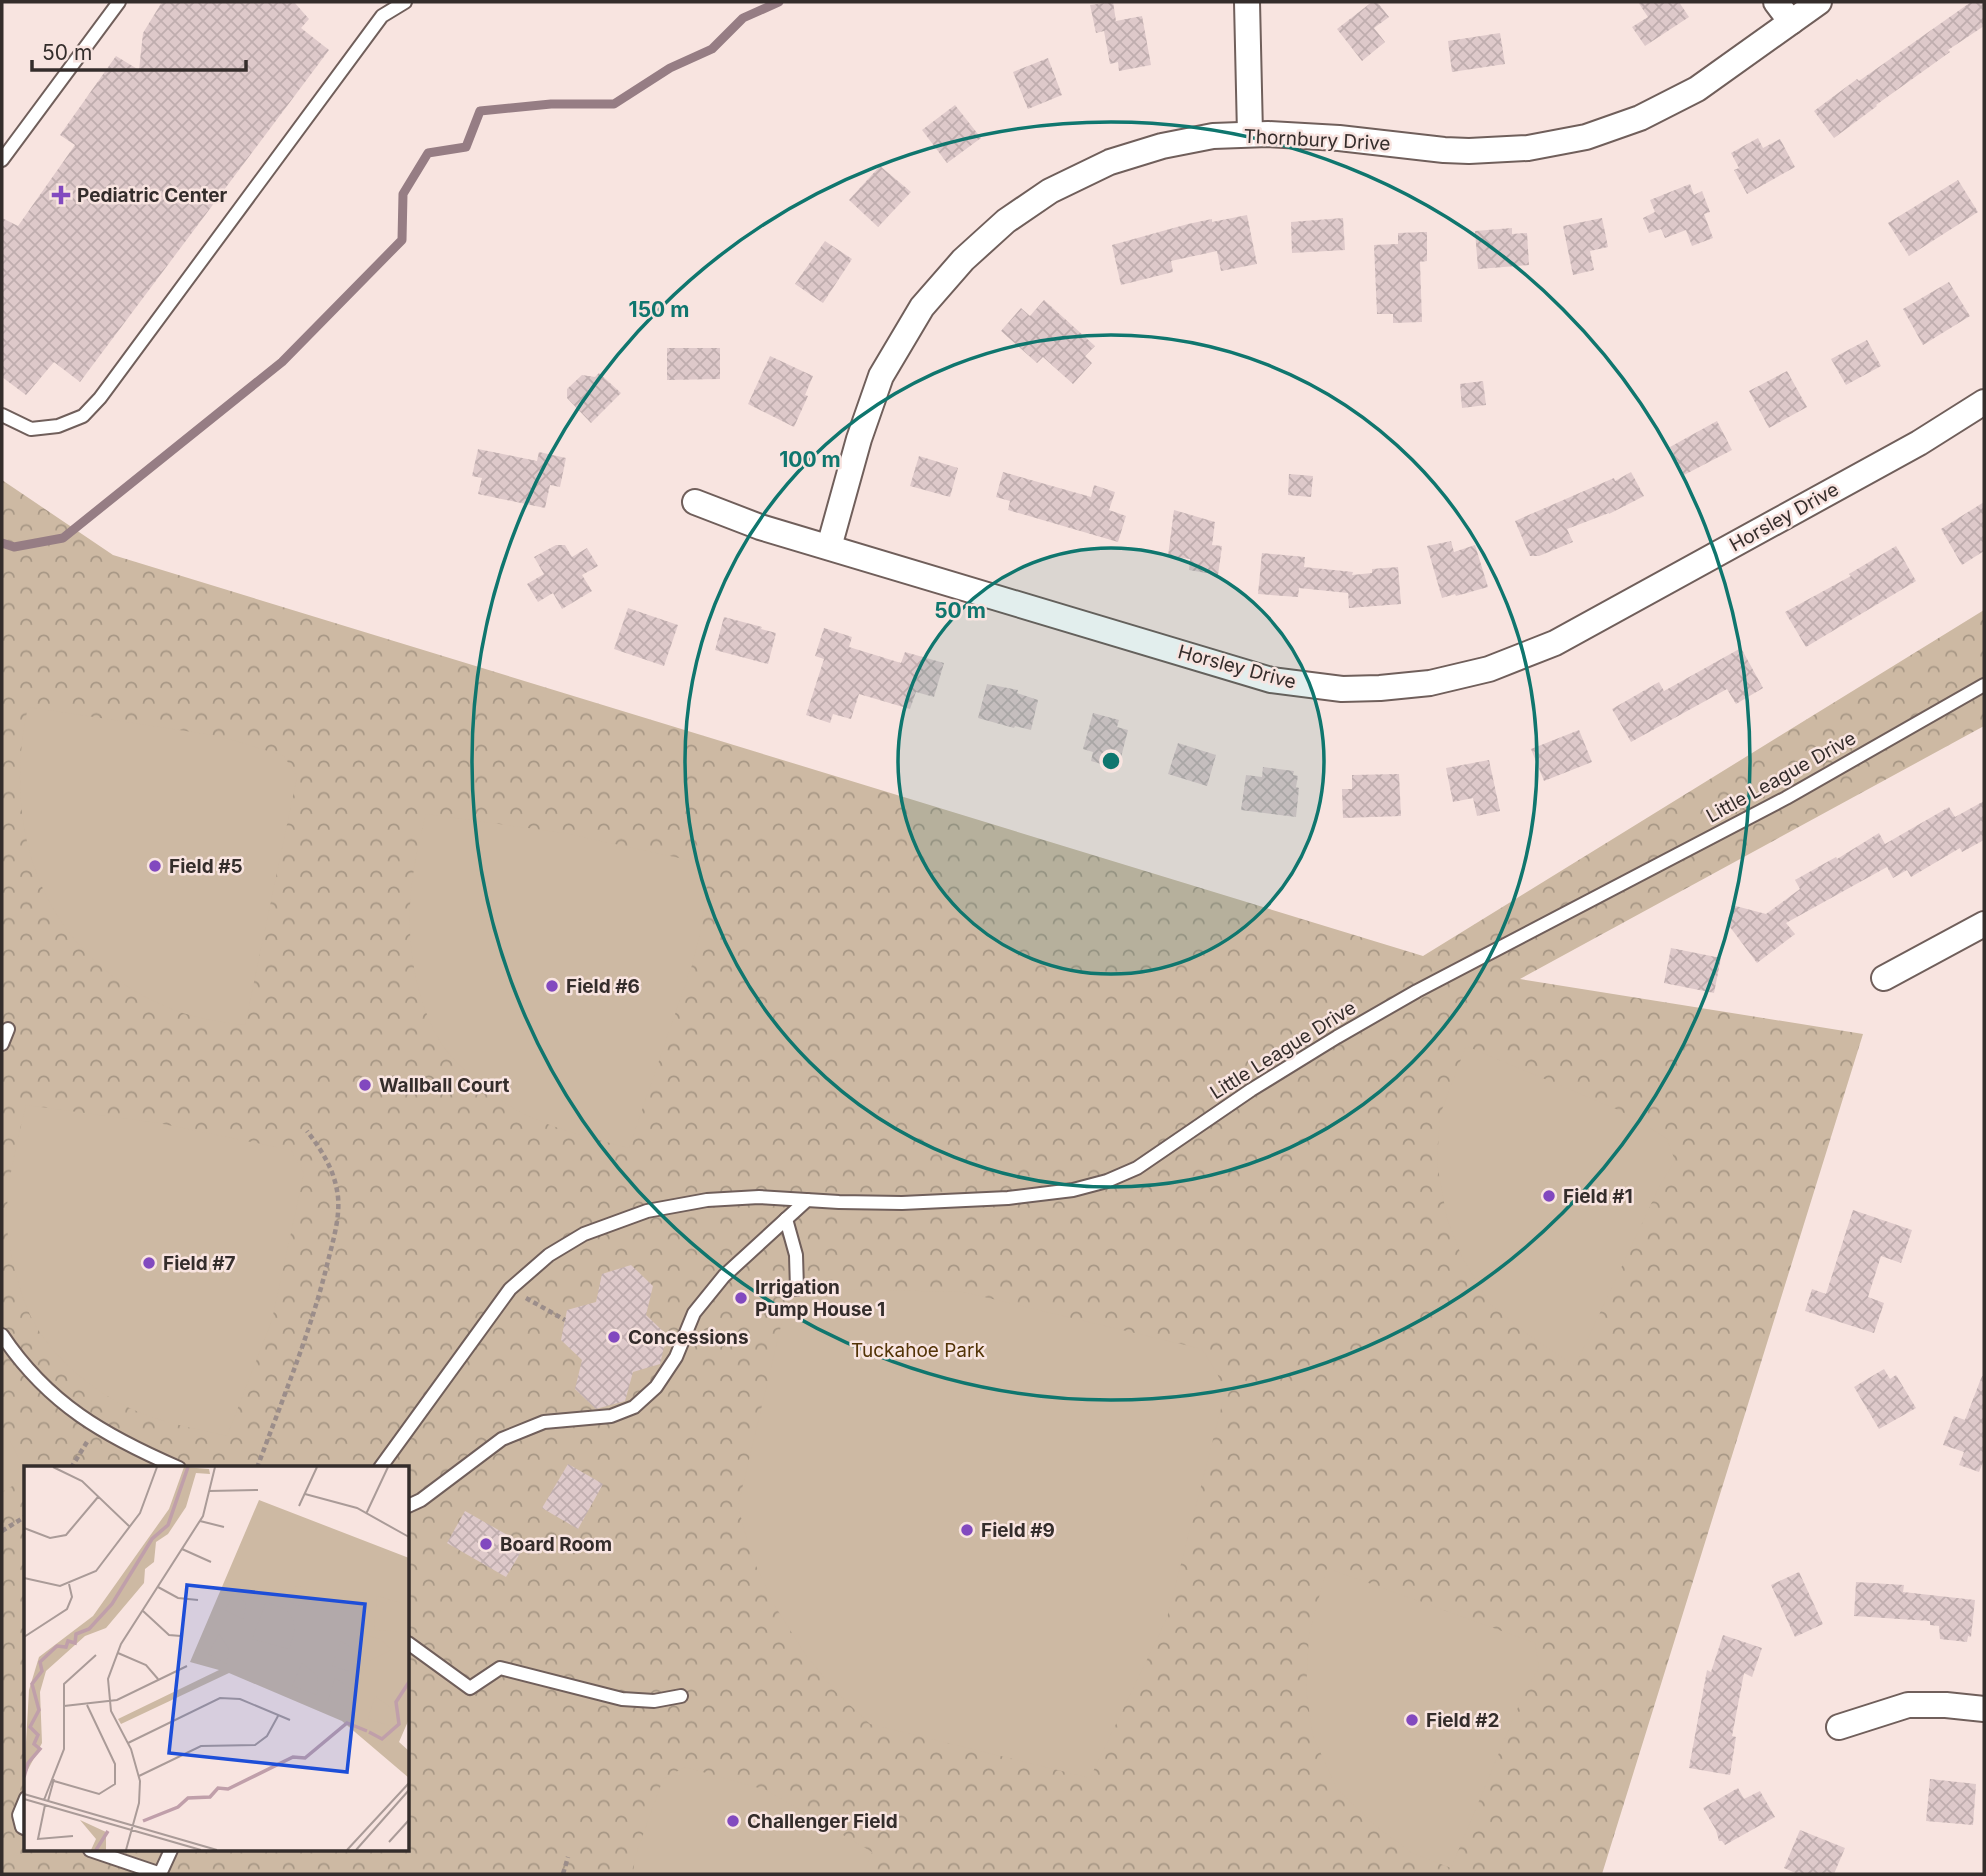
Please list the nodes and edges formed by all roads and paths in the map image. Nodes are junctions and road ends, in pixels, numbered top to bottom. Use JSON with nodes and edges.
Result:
{"nodes":[{"id":1,"x":119,"y":2,"type":"edge"},
{"id":2,"x":405,"y":2,"type":"edge"},
{"id":3,"x":1247,"y":2,"type":"edge"},
{"id":4,"x":1776,"y":2,"type":"edge"},
{"id":5,"x":1819,"y":2,"type":"edge"},
{"id":6,"x":1791,"y":22,"type":"junction"},
{"id":7,"x":1250,"y":134,"type":"junction"},
{"id":8,"x":2,"y":160,"type":"edge"},
{"id":9,"x":1984,"y":402,"type":"edge"},
{"id":10,"x":2,"y":415,"type":"edge"},
{"id":11,"x":695,"y":502,"type":"dead end"},
{"id":12,"x":828,"y":547,"type":"junction"},
{"id":13,"x":1984,"y":685,"type":"edge"},
{"id":14,"x":1984,"y":924,"type":"edge"},
{"id":15,"x":1884,"y":978,"type":"dead end"},
{"id":16,"x":8,"y":1030,"type":"dead end"},
{"id":17,"x":2,"y":1044,"type":"edge"},
{"id":18,"x":307,"y":1131,"type":"dead end"},
{"id":19,"x":807,"y":1200,"type":"junction"},
{"id":20,"x":786,"y":1219,"type":"junction"},
{"id":21,"x":510,"y":1289,"type":"junction"},
{"id":22,"x":797,"y":1289,"type":"dead end"},
{"id":23,"x":565,"y":1320,"type":"dead end"},
{"id":24,"x":2,"y":1335,"type":"edge"},
{"id":25,"x":97,"y":1427,"type":"junction"},
{"id":26,"x":72,"y":1466,"type":"edge"},
{"id":27,"x":174,"y":1466,"type":"edge"},
{"id":28,"x":258,"y":1466,"type":"edge"},
{"id":29,"x":381,"y":1466,"type":"edge"},
{"id":30,"x":410,"y":1505,"type":"edge"},
{"id":31,"x":24,"y":1517,"type":"edge"},
{"id":32,"x":2,"y":1531,"type":"edge"},
{"id":33,"x":410,"y":1644,"type":"edge"},
{"id":34,"x":681,"y":1696,"type":"dead end"},
{"id":35,"x":1984,"y":1709,"type":"edge"},
{"id":36,"x":1839,"y":1727,"type":"dead end"},
{"id":37,"x":24,"y":1803,"type":"edge"},
{"id":38,"x":24,"y":1828,"type":"edge"},
{"id":39,"x":96,"y":1852,"type":"edge"},
{"id":40,"x":170,"y":1852,"type":"edge"},
{"id":41,"x":568,"y":1857,"type":"dead end"},
{"id":42,"x":160,"y":1874,"type":"edge"},
{"id":43,"x":563,"y":1874,"type":"edge"}],
"edges":[{"from":1,"to":8,"type":"lane"},
{"from":2,"to":10,"type":"lane"},
{"from":3,"to":7,"type":"street"},
{"from":4,"to":6,"type":"street"},
{"from":5,"to":6,"type":"street","name":"Thornbury Drive"},
{"from":6,"to":7,"type":"street","name":"Thornbury Drive"},
{"from":7,"to":12,"type":"street","name":"Thornbury Drive"},
{"from":9,"to":12,"type":"street","name":"Horsley Drive"},
{"from":11,"to":12,"type":"street","name":"Horsley Drive"},
{"from":13,"to":19,"type":"lane","name":"Little League Drive"},
{"from":14,"to":15,"type":"street"},
{"from":16,"to":17,"type":"lane"},
{"from":18,"to":28,"type":"path"},
{"from":19,"to":20,"type":"lane"},
{"from":19,"to":21,"type":"lane","name":"Little League Drive"},
{"from":20,"to":22,"type":"lane"},
{"from":20,"to":30,"type":"lane"},
{"from":21,"to":23,"type":"path"},
{"from":21,"to":29,"type":"lane","name":"Little League Drive"},
{"from":24,"to":25,"type":"lane"},
{"from":25,"to":26,"type":"path"},
{"from":25,"to":27,"type":"lane"},
{"from":31,"to":32,"type":"path"},
{"from":33,"to":34,"type":"lane"},
{"from":35,"to":36,"type":"street"},
{"from":37,"to":38,"type":"lane"},
{"from":39,"to":42,"type":"lane"},
{"from":40,"to":42,"type":"lane"},
{"from":41,"to":43,"type":"path"}]}
